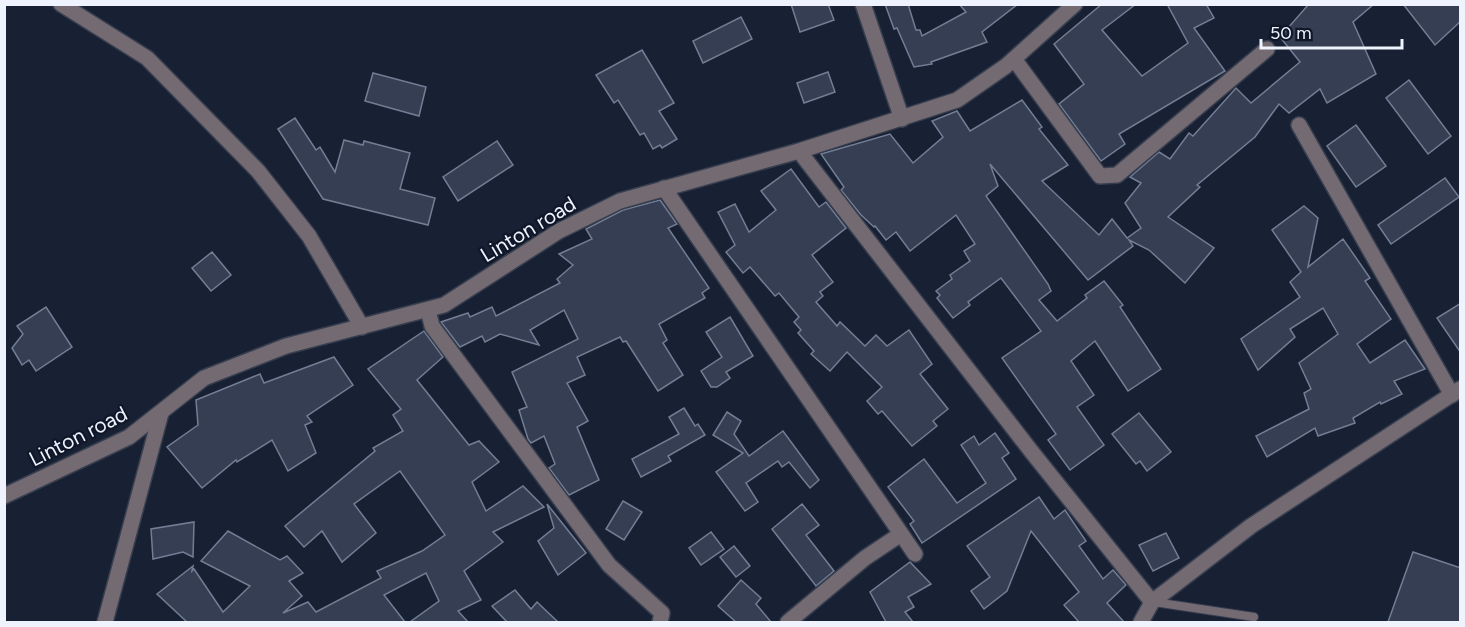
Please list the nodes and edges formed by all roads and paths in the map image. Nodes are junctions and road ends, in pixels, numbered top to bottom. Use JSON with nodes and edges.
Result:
{"nodes":[{"id":1,"x":60,"y":4,"type":"edge"},
{"id":2,"x":863,"y":4,"type":"edge"},
{"id":3,"x":1075,"y":4,"type":"edge"},
{"id":4,"x":1267,"y":49,"type":"dead end"},
{"id":5,"x":1014,"y":59,"type":"junction"},
{"id":6,"x":902,"y":119,"type":"junction"},
{"id":7,"x":1299,"y":125,"type":"dead end"},
{"id":8,"x":799,"y":151,"type":"junction"},
{"id":9,"x":664,"y":188,"type":"junction"},
{"id":10,"x":428,"y":310,"type":"junction"},
{"id":11,"x":362,"y":327,"type":"junction"},
{"id":12,"x":1456,"y":392,"type":"edge"},
{"id":13,"x":161,"y":413,"type":"junction"},
{"id":14,"x":4,"y":496,"type":"edge"},
{"id":15,"x":901,"y":534,"type":"junction"},
{"id":16,"x":915,"y":554,"type":"dead end"},
{"id":17,"x":1152,"y":602,"type":"junction"},
{"id":18,"x":1254,"y":617,"type":"dead end"},
{"id":19,"x":105,"y":622,"type":"edge"},
{"id":20,"x":660,"y":622,"type":"edge"},
{"id":21,"x":788,"y":622,"type":"edge"},
{"id":22,"x":1141,"y":622,"type":"edge"}],
"edges":[{"from":1,"to":11,"type":"street"},
{"from":2,"to":6,"type":"street"},
{"from":3,"to":5,"type":"street","name":"Linton road"},
{"from":4,"to":5,"type":"street"},
{"from":5,"to":6,"type":"street","name":"Linton road"},
{"from":6,"to":8,"type":"street","name":"Linton road"},
{"from":7,"to":12,"type":"street"},
{"from":8,"to":9,"type":"street","name":"Linton road"},
{"from":8,"to":17,"type":"street"},
{"from":9,"to":10,"type":"street","name":"Linton road"},
{"from":9,"to":15,"type":"street"},
{"from":10,"to":11,"type":"street","name":"Linton road"},
{"from":10,"to":20,"type":"street"},
{"from":11,"to":13,"type":"street","name":"Linton road"},
{"from":12,"to":17,"type":"street"},
{"from":13,"to":14,"type":"street","name":"Linton road"},
{"from":13,"to":19,"type":"street"},
{"from":15,"to":16,"type":"street"},
{"from":15,"to":21,"type":"street"},
{"from":17,"to":18,"type":"lane"},
{"from":17,"to":22,"type":"street"}]}
